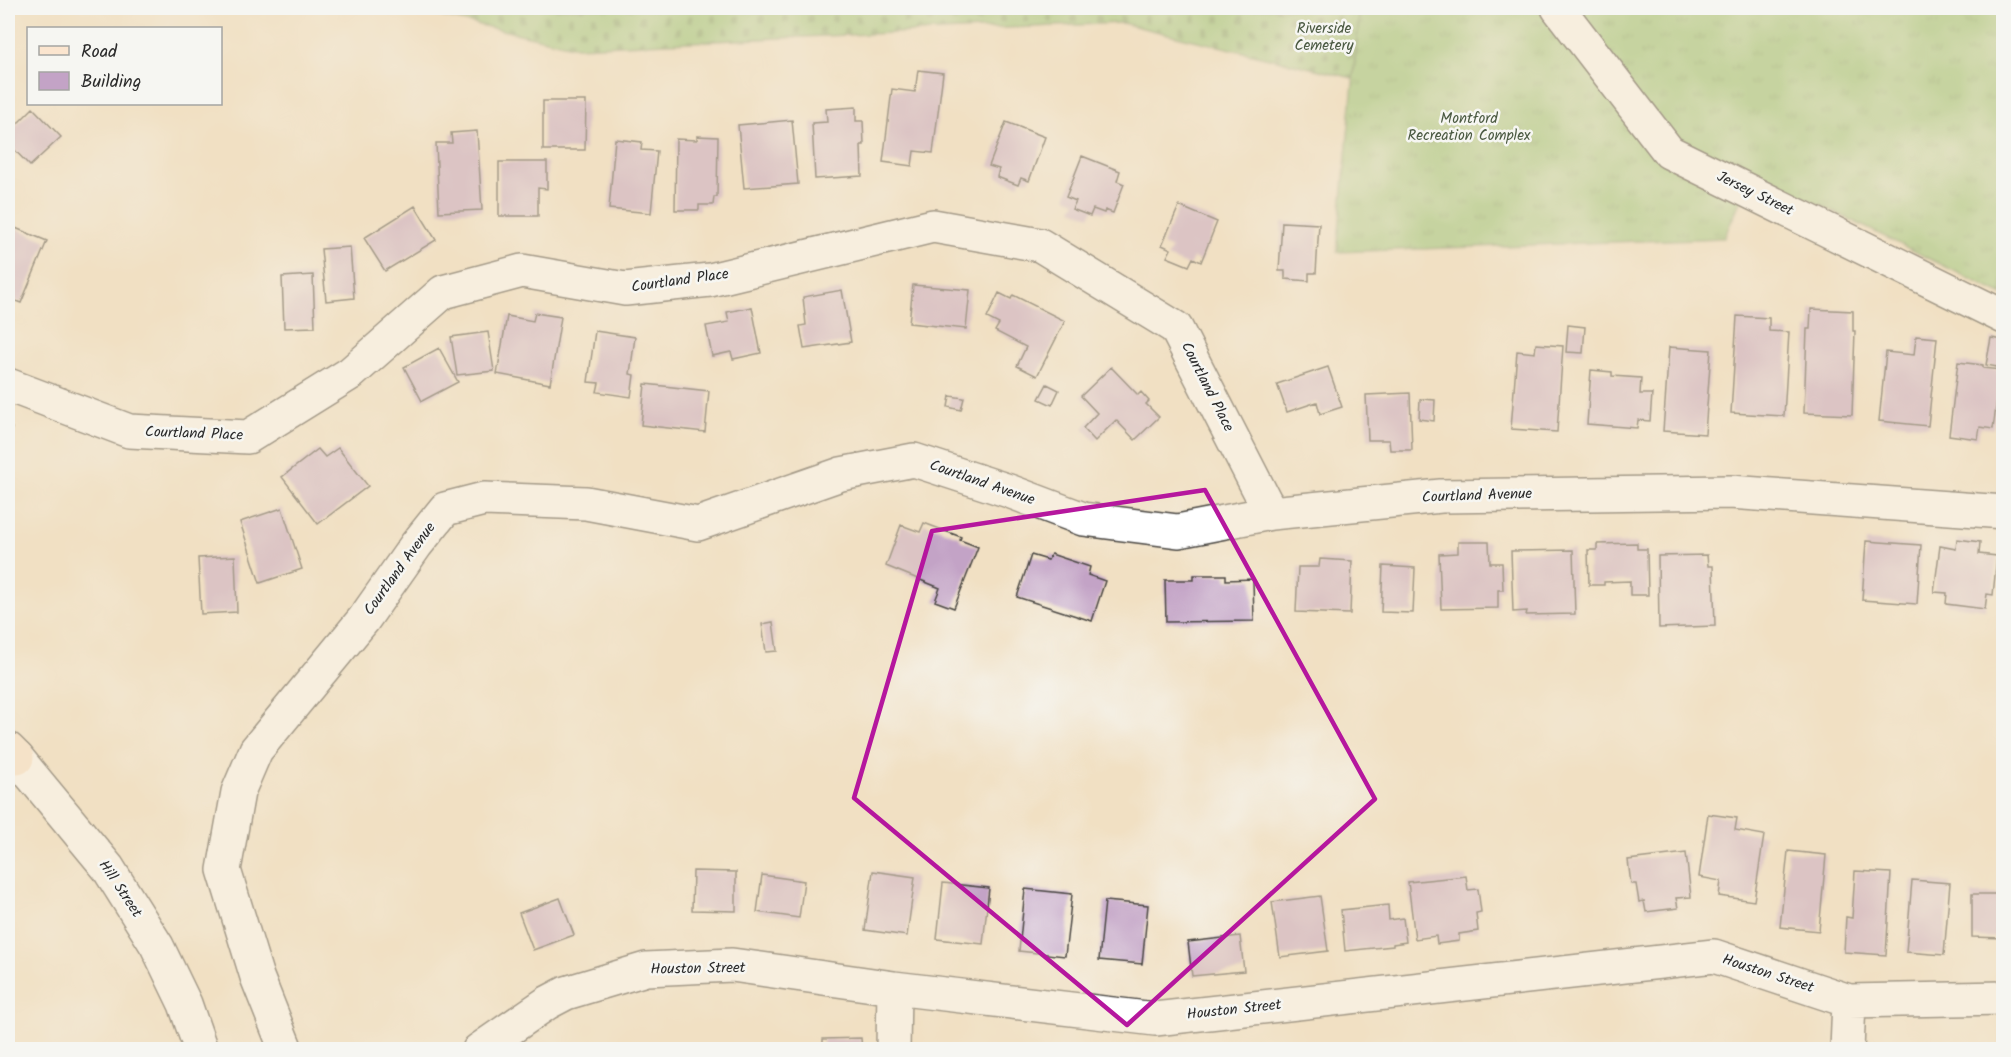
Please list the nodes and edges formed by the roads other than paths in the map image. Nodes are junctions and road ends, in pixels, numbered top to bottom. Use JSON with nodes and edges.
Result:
{"nodes":[{"id":1,"x":1558,"y":8,"type":"edge"},
{"id":2,"x":2004,"y":317,"type":"edge"},
{"id":3,"x":8,"y":385,"type":"edge"},
{"id":4,"x":2004,"y":512,"type":"edge"},
{"id":5,"x":1271,"y":513,"type":"junction"},
{"id":6,"x":12,"y":753,"type":"edge"},
{"id":7,"x":894,"y":988,"type":"junction"},
{"id":8,"x":2004,"y":998,"type":"edge"},
{"id":9,"x":1849,"y":1001,"type":"junction"},
{"id":10,"x":201,"y":1050,"type":"edge"},
{"id":11,"x":286,"y":1050,"type":"edge"},
{"id":12,"x":478,"y":1050,"type":"edge"},
{"id":13,"x":893,"y":1050,"type":"edge"},
{"id":14,"x":1847,"y":1050,"type":"edge"}],
"edges":[{"from":1,"to":2,"type":"street","name":"Jersey Street"},
{"from":3,"to":5,"type":"street","name":"Courtland Place"},
{"from":4,"to":5,"type":"street","name":"Courtland Avenue"},
{"from":5,"to":11,"type":"street","name":"Courtland Avenue"},
{"from":6,"to":10,"type":"street","name":"Hill Street"},
{"from":7,"to":9,"type":"street","name":"Houston Street"},
{"from":7,"to":12,"type":"street","name":"Houston Street"},
{"from":7,"to":13,"type":"street"},
{"from":8,"to":9,"type":"street","name":"Houston Street"},
{"from":9,"to":14,"type":"street"}]}
